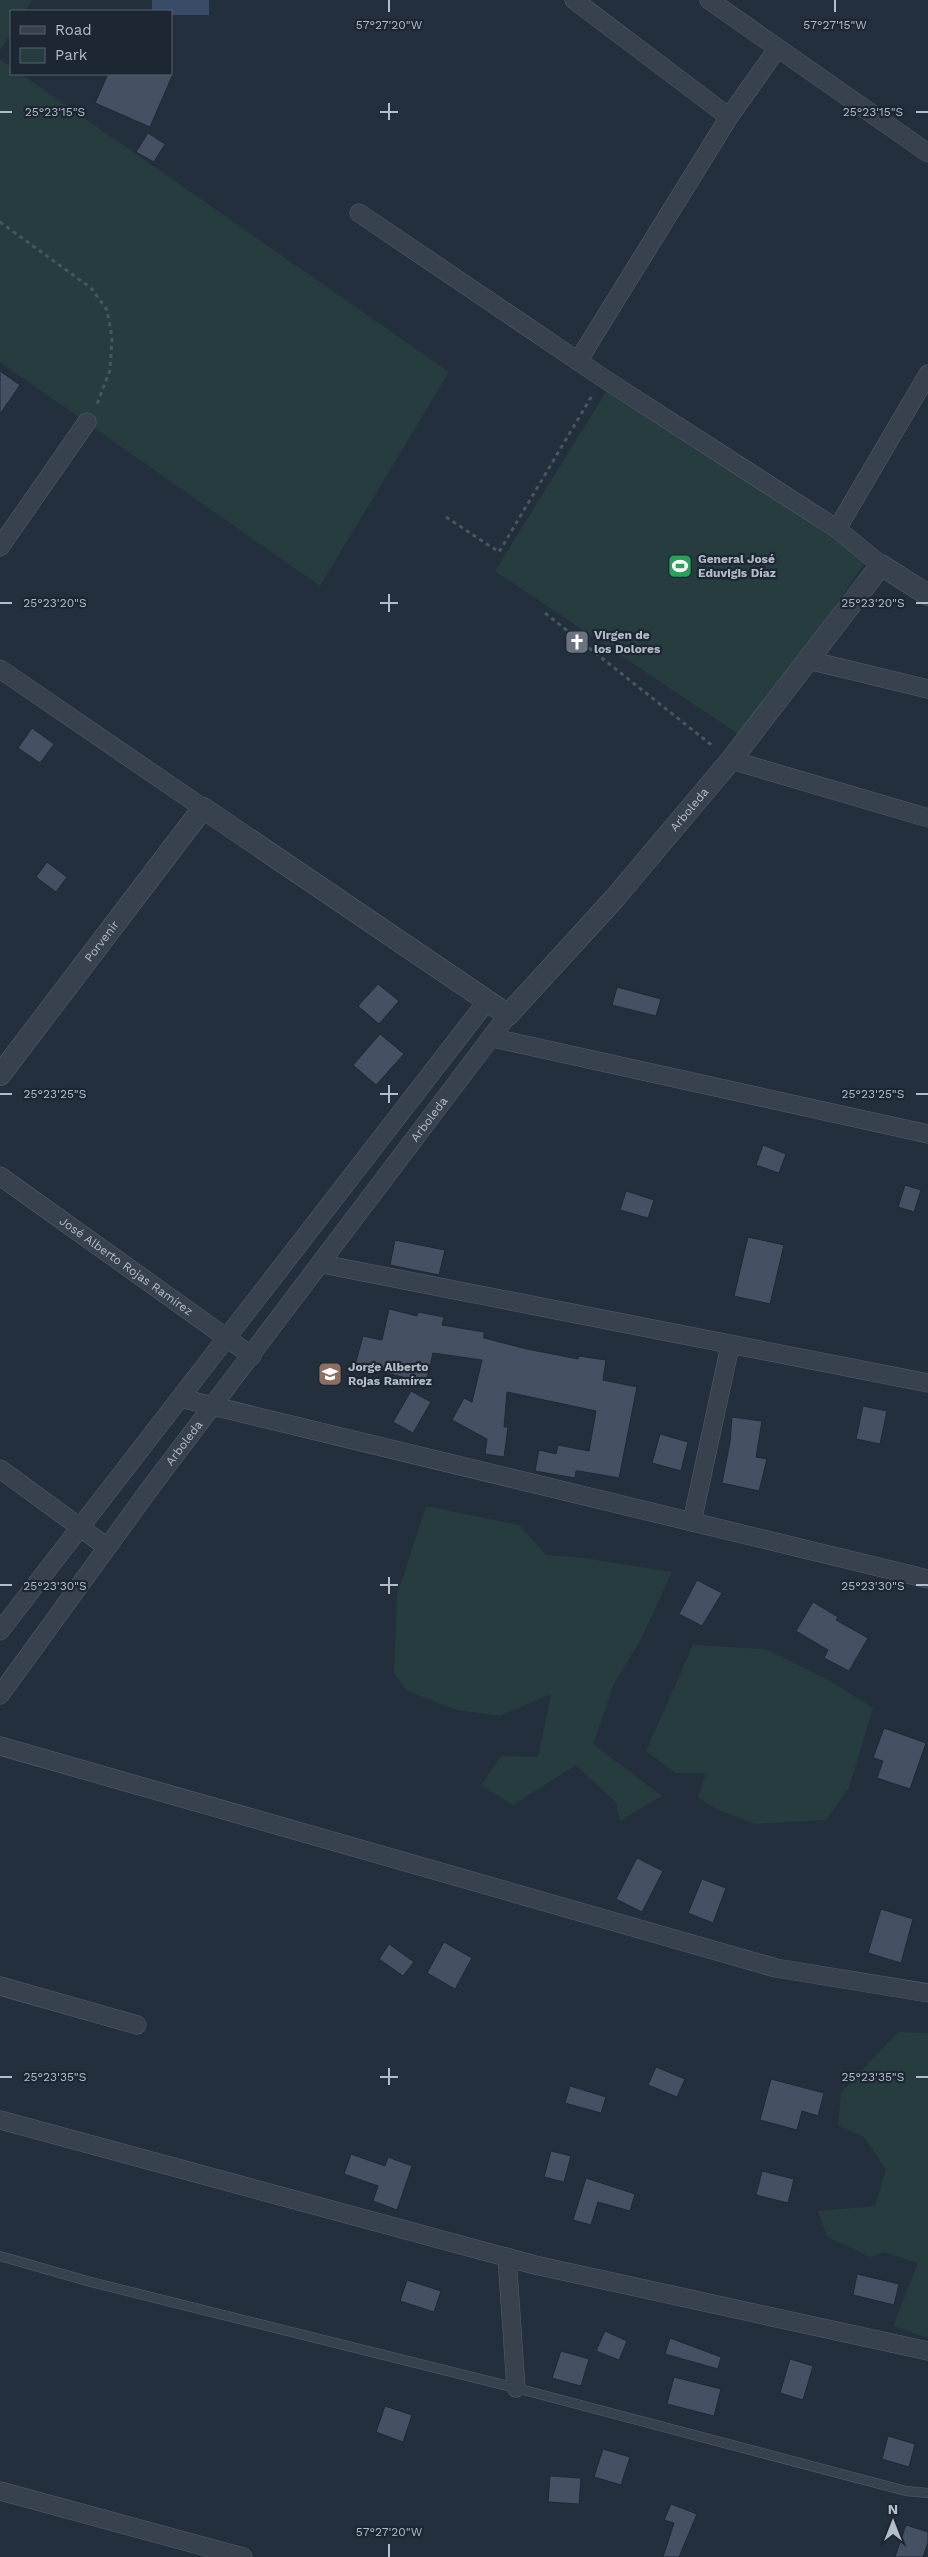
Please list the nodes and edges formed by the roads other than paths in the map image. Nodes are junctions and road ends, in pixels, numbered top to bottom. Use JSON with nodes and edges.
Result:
{"nodes":[{"id":1,"x":574,"y":0,"type":"edge"},
{"id":2,"x":709,"y":0,"type":"edge"},
{"id":3,"x":776,"y":49,"type":"junction"},
{"id":4,"x":729,"y":116,"type":"junction"},
{"id":5,"x":928,"y":153,"type":"edge"},
{"id":6,"x":358,"y":213,"type":"dead end"},
{"id":7,"x":578,"y":361,"type":"junction"},
{"id":8,"x":928,"y":374,"type":"edge"},
{"id":9,"x":87,"y":422,"type":"road end"},
{"id":10,"x":837,"y":529,"type":"junction"},
{"id":11,"x":0,"y":547,"type":"edge"},
{"id":12,"x":881,"y":565,"type":"junction"},
{"id":13,"x":928,"y":595,"type":"edge"},
{"id":14,"x":808,"y":660,"type":"junction"},
{"id":15,"x":0,"y":669,"type":"edge"},
{"id":16,"x":928,"y":689,"type":"edge"},
{"id":17,"x":731,"y":760,"type":"junction"},
{"id":18,"x":203,"y":808,"type":"junction"},
{"id":19,"x":928,"y":818,"type":"edge"},
{"id":20,"x":487,"y":1001,"type":"junction"},
{"id":21,"x":508,"y":1015,"type":"junction"},
{"id":22,"x":493,"y":1038,"type":"junction"},
{"id":23,"x":0,"y":1075,"type":"edge"},
{"id":24,"x":928,"y":1134,"type":"edge"},
{"id":25,"x":0,"y":1176,"type":"edge"},
{"id":26,"x":322,"y":1264,"type":"junction"},
{"id":27,"x":226,"y":1338,"type":"junction"},
{"id":28,"x":730,"y":1346,"type":"junction"},
{"id":29,"x":252,"y":1356,"type":"junction"},
{"id":30,"x":928,"y":1383,"type":"edge"},
{"id":31,"x":180,"y":1398,"type":"junction"},
{"id":32,"x":213,"y":1406,"type":"junction"},
{"id":33,"x":0,"y":1469,"type":"edge"},
{"id":34,"x":692,"y":1522,"type":"junction"},
{"id":35,"x":79,"y":1527,"type":"junction"},
{"id":36,"x":107,"y":1547,"type":"junction"},
{"id":37,"x":928,"y":1578,"type":"edge"},
{"id":38,"x":0,"y":1631,"type":"edge"},
{"id":39,"x":0,"y":1694,"type":"edge"},
{"id":40,"x":0,"y":1746,"type":"edge"},
{"id":41,"x":0,"y":1986,"type":"edge"},
{"id":42,"x":928,"y":1993,"type":"edge"},
{"id":43,"x":137,"y":2025,"type":"dead end"},
{"id":44,"x":0,"y":2120,"type":"edge"},
{"id":45,"x":0,"y":2256,"type":"edge"},
{"id":46,"x":507,"y":2257,"type":"junction"},
{"id":47,"x":928,"y":2351,"type":"edge"},
{"id":48,"x":516,"y":2388,"type":"junction"},
{"id":49,"x":0,"y":2491,"type":"edge"},
{"id":50,"x":928,"y":2493,"type":"edge"},
{"id":51,"x":243,"y":2557,"type":"edge"}],
"edges":[{"from":1,"to":4,"type":"street"},
{"from":2,"to":3,"type":"street"},
{"from":3,"to":4,"type":"street"},
{"from":3,"to":5,"type":"street"},
{"from":4,"to":7,"type":"street"},
{"from":6,"to":7,"type":"street"},
{"from":7,"to":10,"type":"street"},
{"from":8,"to":10,"type":"street"},
{"from":9,"to":11,"type":"street"},
{"from":10,"to":12,"type":"street"},
{"from":12,"to":13,"type":"street"},
{"from":12,"to":14,"type":"street","name":"Arboleda"},
{"from":14,"to":16,"type":"street"},
{"from":14,"to":17,"type":"street","name":"Arboleda"},
{"from":15,"to":18,"type":"street"},
{"from":17,"to":19,"type":"street"},
{"from":17,"to":21,"type":"street","name":"Arboleda"},
{"from":18,"to":20,"type":"street"},
{"from":18,"to":23,"type":"street","name":"Porvenir"},
{"from":20,"to":21,"type":"street"},
{"from":20,"to":27,"type":"street"},
{"from":21,"to":22,"type":"street","name":"Arboleda"},
{"from":22,"to":24,"type":"street"},
{"from":22,"to":26,"type":"street","name":"Arboleda"},
{"from":25,"to":27,"type":"street","name":"José Alberto Rojas Ramírez"},
{"from":26,"to":28,"type":"street"},
{"from":26,"to":29,"type":"street","name":"Arboleda"},
{"from":27,"to":29,"type":"street","name":"José Alberto Rojas Ramírez"},
{"from":27,"to":31,"type":"street"},
{"from":28,"to":30,"type":"street"},
{"from":28,"to":34,"type":"street"},
{"from":29,"to":32,"type":"street","name":"Arboleda"},
{"from":31,"to":32,"type":"street"},
{"from":31,"to":35,"type":"street"},
{"from":32,"to":34,"type":"street"},
{"from":32,"to":36,"type":"street","name":"Arboleda"},
{"from":33,"to":35,"type":"street"},
{"from":34,"to":37,"type":"street"},
{"from":35,"to":36,"type":"street"},
{"from":35,"to":38,"type":"street"},
{"from":36,"to":39,"type":"street","name":"Arboleda"},
{"from":40,"to":42,"type":"street"},
{"from":41,"to":43,"type":"street"},
{"from":44,"to":46,"type":"street"},
{"from":45,"to":48,"type":"lane"},
{"from":46,"to":47,"type":"street"},
{"from":46,"to":48,"type":"street"},
{"from":48,"to":50,"type":"lane"},
{"from":49,"to":51,"type":"street"}]}
